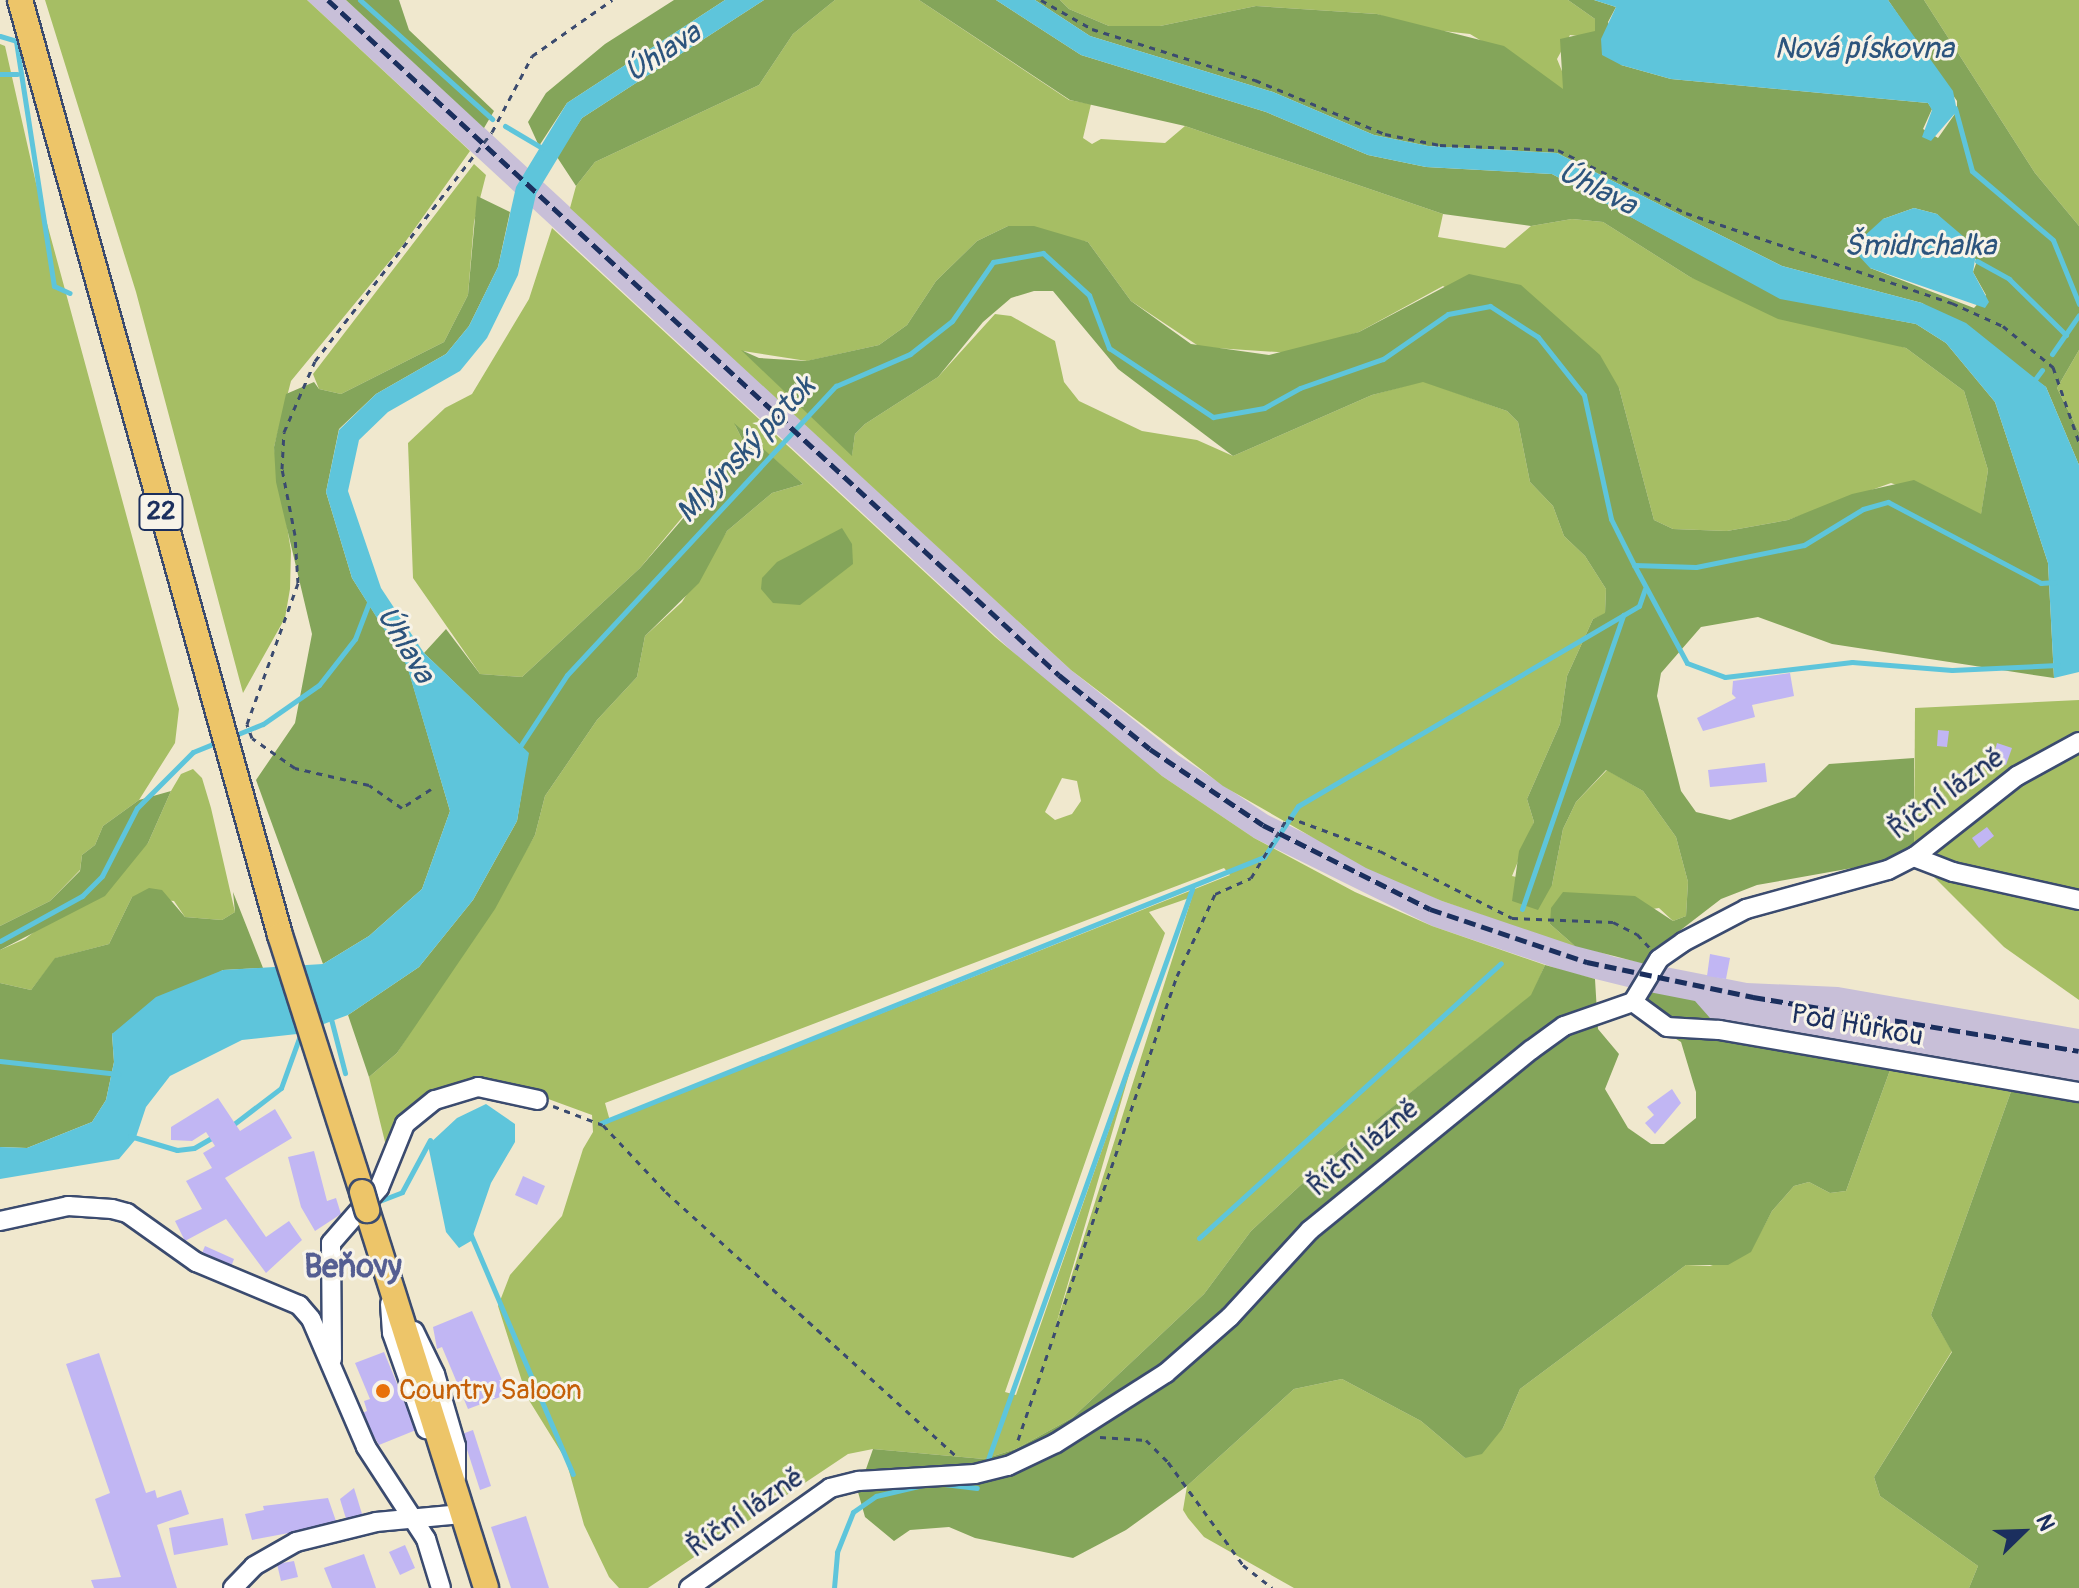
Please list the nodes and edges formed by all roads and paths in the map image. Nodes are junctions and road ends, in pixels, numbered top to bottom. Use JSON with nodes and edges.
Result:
{"nodes":[{"id":1,"x":20,"y":0,"type":"edge"},
{"id":2,"x":612,"y":0,"type":"edge"},
{"id":3,"x":1041,"y":0,"type":"edge"},
{"id":4,"x":2079,"y":442,"type":"edge"},
{"id":5,"x":2079,"y":742,"type":"edge"},
{"id":6,"x":431,"y":789,"type":"dead end"},
{"id":7,"x":1914,"y":857,"type":"junction"},
{"id":8,"x":2079,"y":900,"type":"edge"},
{"id":9,"x":1659,"y":959,"type":"junction"},
{"id":10,"x":1633,"y":1002,"type":"junction"},
{"id":11,"x":2079,"y":1092,"type":"edge"},
{"id":12,"x":538,"y":1100,"type":"joint"},
{"id":13,"x":0,"y":1221,"type":"edge"},
{"id":14,"x":332,"y":1366,"type":"junction"},
{"id":15,"x":1056,"y":1443,"type":"junction"},
{"id":16,"x":1008,"y":1466,"type":"junction"},
{"id":17,"x":975,"y":1474,"type":"junction"},
{"id":18,"x":459,"y":1503,"type":"junction"},
{"id":19,"x":410,"y":1520,"type":"junction"},
{"id":20,"x":233,"y":1588,"type":"edge"},
{"id":21,"x":441,"y":1588,"type":"edge"},
{"id":22,"x":486,"y":1588,"type":"edge"},
{"id":23,"x":689,"y":1588,"type":"edge"},
{"id":24,"x":1272,"y":1588,"type":"edge"}],
"edges":[{"from":1,"to":18,"type":"main road","number":"22"},
{"from":2,"to":6,"type":"path"},
{"from":3,"to":4,"type":"path"},
{"from":5,"to":7,"type":"street","name":"Říční lázně"},
{"from":7,"to":8,"type":"street"},
{"from":7,"to":9,"type":"street","name":"Říční lázně"},
{"from":9,"to":10,"type":"street","name":"Říční lázně"},
{"from":9,"to":16,"type":"path"},
{"from":10,"to":11,"type":"street","name":"Pod Hůrkou"},
{"from":10,"to":15,"type":"street","name":"Říční lázně"},
{"from":12,"to":14,"type":"street"},
{"from":12,"to":17,"type":"path"},
{"from":13,"to":14,"type":"street"},
{"from":14,"to":19,"type":"street"},
{"from":15,"to":16,"type":"street","name":"Říční lázně"},
{"from":15,"to":24,"type":"path"},
{"from":16,"to":17,"type":"street","name":"Říční lázně"},
{"from":17,"to":23,"type":"street","name":"Říční lázně"},
{"from":18,"to":19,"type":"street"},
{"from":18,"to":22,"type":"main road","number":"22"},
{"from":19,"to":20,"type":"street"},
{"from":19,"to":21,"type":"street"}]}
